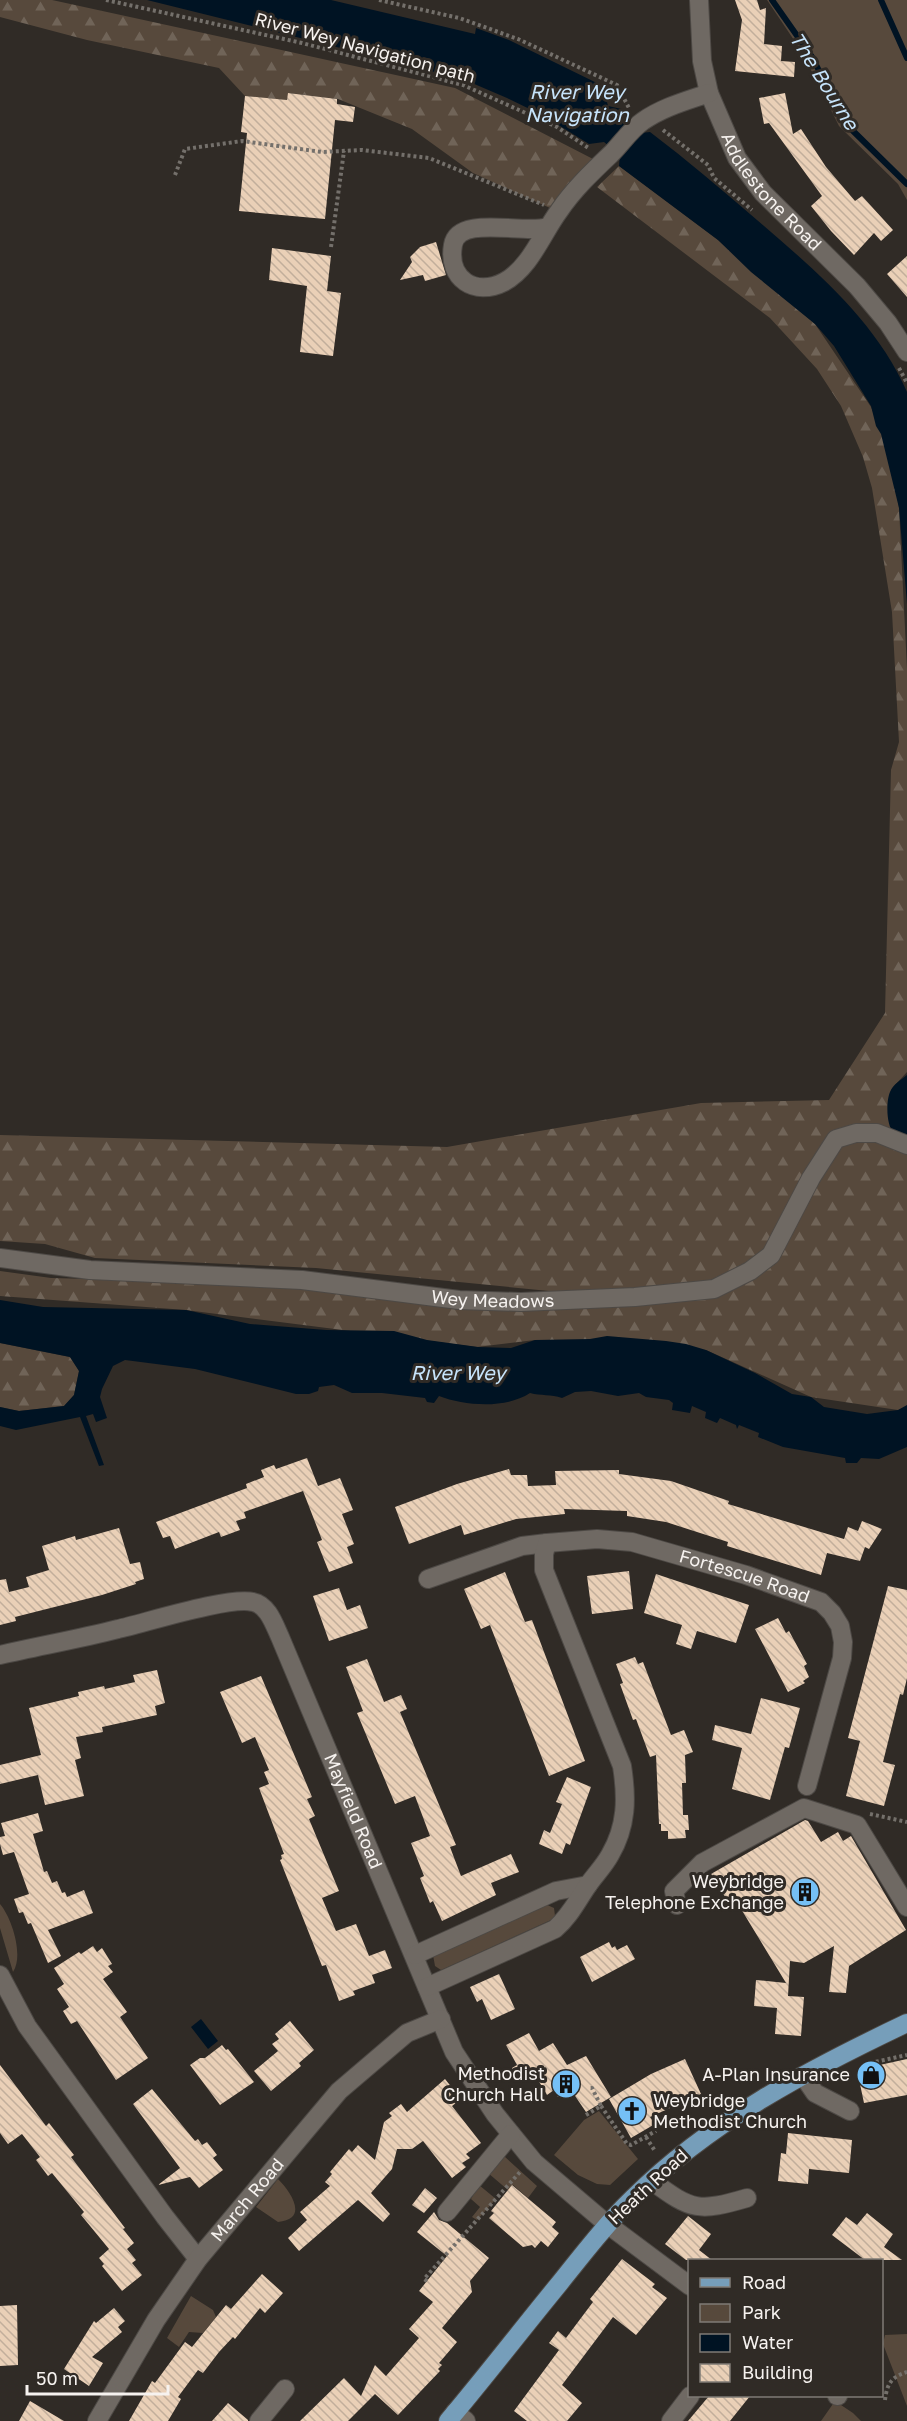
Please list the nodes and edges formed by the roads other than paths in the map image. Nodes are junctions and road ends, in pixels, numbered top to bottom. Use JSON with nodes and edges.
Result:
{"nodes":[{"id":1,"x":699,"y":0,"type":"edge"},
{"id":2,"x":710,"y":93,"type":"junction"},
{"id":3,"x":548,"y":227,"type":"junction"},
{"id":4,"x":907,"y":352,"type":"edge"},
{"id":5,"x":907,"y":1145,"type":"edge"},
{"id":6,"x":0,"y":1258,"type":"edge"},
{"id":7,"x":548,"y":1543,"type":"junction"},
{"id":8,"x":428,"y":1579,"type":"dead end"},
{"id":9,"x":0,"y":1655,"type":"edge"},
{"id":10,"x":807,"y":1786,"type":"dead end"},
{"id":11,"x":588,"y":1885,"type":"junction"},
{"id":12,"x":677,"y":1905,"type":"dead end"},
{"id":13,"x":907,"y":1907,"type":"edge"},
{"id":14,"x":415,"y":1955,"type":"junction"},
{"id":15,"x":0,"y":1975,"type":"edge"},
{"id":16,"x":428,"y":1987,"type":"junction"},
{"id":17,"x":441,"y":2019,"type":"junction"},
{"id":18,"x":907,"y":2023,"type":"edge"},
{"id":19,"x":804,"y":2077,"type":"junction"},
{"id":20,"x":850,"y":2111,"type":"dead end"},
{"id":21,"x":511,"y":2134,"type":"junction"},
{"id":22,"x":651,"y":2181,"type":"junction"},
{"id":23,"x":747,"y":2198,"type":"dead end"},
{"id":24,"x":447,"y":2212,"type":"dead end"},
{"id":25,"x":608,"y":2224,"type":"junction"},
{"id":26,"x":198,"y":2259,"type":"junction"},
{"id":27,"x":688,"y":2284,"type":"edge"},
{"id":28,"x":285,"y":2389,"type":"dead end"},
{"id":29,"x":689,"y":2397,"type":"edge"},
{"id":30,"x":456,"y":2418,"type":"edge"},
{"id":31,"x":97,"y":2421,"type":"edge"},
{"id":32,"x":259,"y":2421,"type":"edge"},
{"id":33,"x":671,"y":2421,"type":"edge"}],
"edges":[{"from":1,"to":2,"type":"street","name":"Addlestone Road"},
{"from":2,"to":3,"type":"street"},
{"from":2,"to":4,"type":"street","name":"Addlestone Road"},
{"from":3,"to":3,"type":"street"},
{"from":5,"to":6,"type":"street","name":"Wey Meadows"},
{"from":7,"to":8,"type":"street","name":"Fortescue Road"},
{"from":7,"to":10,"type":"street","name":"Fortescue Road"},
{"from":7,"to":11,"type":"street"},
{"from":9,"to":14,"type":"street","name":"Mayfield Road"},
{"from":11,"to":14,"type":"street"},
{"from":11,"to":16,"type":"street"},
{"from":12,"to":13,"type":"street"},
{"from":14,"to":16,"type":"street","name":"Mayfield Road"},
{"from":15,"to":26,"type":"street"},
{"from":16,"to":17,"type":"street","name":"Mayfield Road"},
{"from":17,"to":21,"type":"street","name":"Mayfield Road"},
{"from":17,"to":26,"type":"street","name":"March Road"},
{"from":18,"to":19,"type":"main road","name":"Heath Road"},
{"from":19,"to":20,"type":"street"},
{"from":19,"to":22,"type":"main road","name":"Heath Road"},
{"from":21,"to":24,"type":"street"},
{"from":21,"to":25,"type":"street","name":"Mayfield Road"},
{"from":22,"to":23,"type":"street"},
{"from":22,"to":25,"type":"main road","name":"Heath Road"},
{"from":25,"to":27,"type":"street","name":"Mayfield Road"},
{"from":25,"to":30,"type":"main road","name":"Heath Road"},
{"from":26,"to":31,"type":"street","name":"March Road"},
{"from":28,"to":32,"type":"street"},
{"from":29,"to":33,"type":"street"}]}
